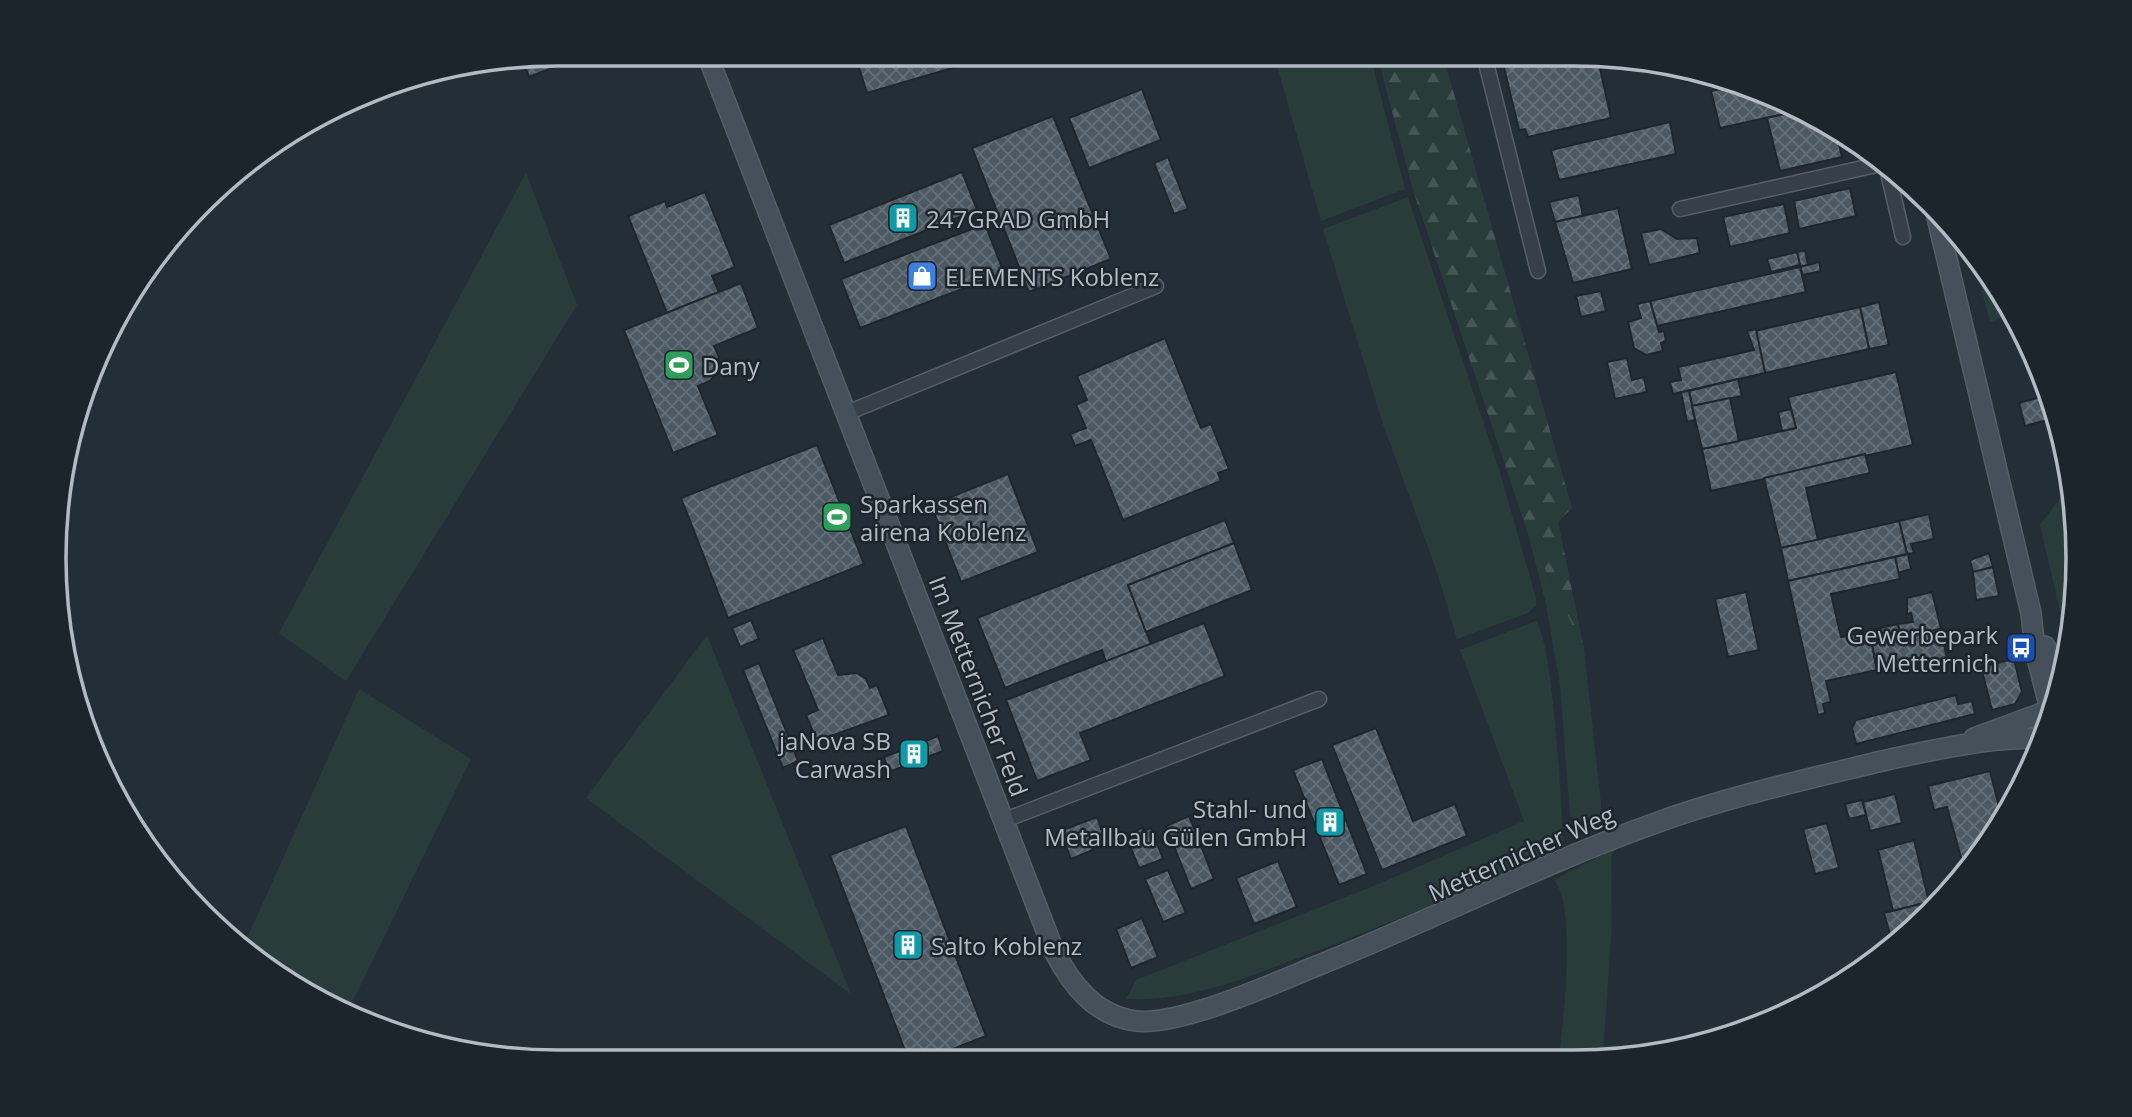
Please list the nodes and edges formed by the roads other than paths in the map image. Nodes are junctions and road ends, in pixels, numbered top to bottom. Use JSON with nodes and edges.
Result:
{"nodes":[{"id":1,"x":712,"y":66,"type":"edge"},
{"id":2,"x":1487,"y":66,"type":"edge"},
{"id":3,"x":1872,"y":167,"type":"edge"},
{"id":4,"x":1890,"y":183,"type":"edge"},
{"id":5,"x":1680,"y":209,"type":"dead end"},
{"id":6,"x":1940,"y":231,"type":"edge"},
{"id":7,"x":1903,"y":237,"type":"dead end"},
{"id":8,"x":1538,"y":271,"type":"dead end"},
{"id":9,"x":1156,"y":286,"type":"dead end"},
{"id":10,"x":847,"y":413,"type":"junction"},
{"id":11,"x":2031,"y":613,"type":"junction"},
{"id":12,"x":2054,"y":665,"type":"edge"},
{"id":13,"x":2047,"y":692,"type":"edge"},
{"id":14,"x":1319,"y":699,"type":"dead end"},
{"id":15,"x":2043,"y":705,"type":"edge"},
{"id":16,"x":2031,"y":740,"type":"edge"},
{"id":17,"x":1950,"y":747,"type":"junction"},
{"id":18,"x":1005,"y":820,"type":"junction"},
{"id":19,"x":1119,"y":1017,"type":"joint"}],
"edges":[{"from":1,"to":10,"type":"street","name":"Im Metternicher Feld"},
{"from":2,"to":8,"type":"street"},
{"from":3,"to":5,"type":"street"},
{"from":4,"to":7,"type":"street"},
{"from":6,"to":11,"type":"street"},
{"from":9,"to":10,"type":"street"},
{"from":10,"to":18,"type":"street","name":"Im Metternicher Feld"},
{"from":11,"to":12,"type":"street"},
{"from":11,"to":13,"type":"street"},
{"from":14,"to":18,"type":"street","name":"Im Metternicher Feld"},
{"from":15,"to":17,"type":"street","name":"Metternicher Weg"},
{"from":16,"to":17,"type":"street","name":"Metternicher Weg"},
{"from":17,"to":19,"type":"street","name":"Metternicher Weg"},
{"from":18,"to":19,"type":"street","name":"Im Metternicher Feld"}]}
